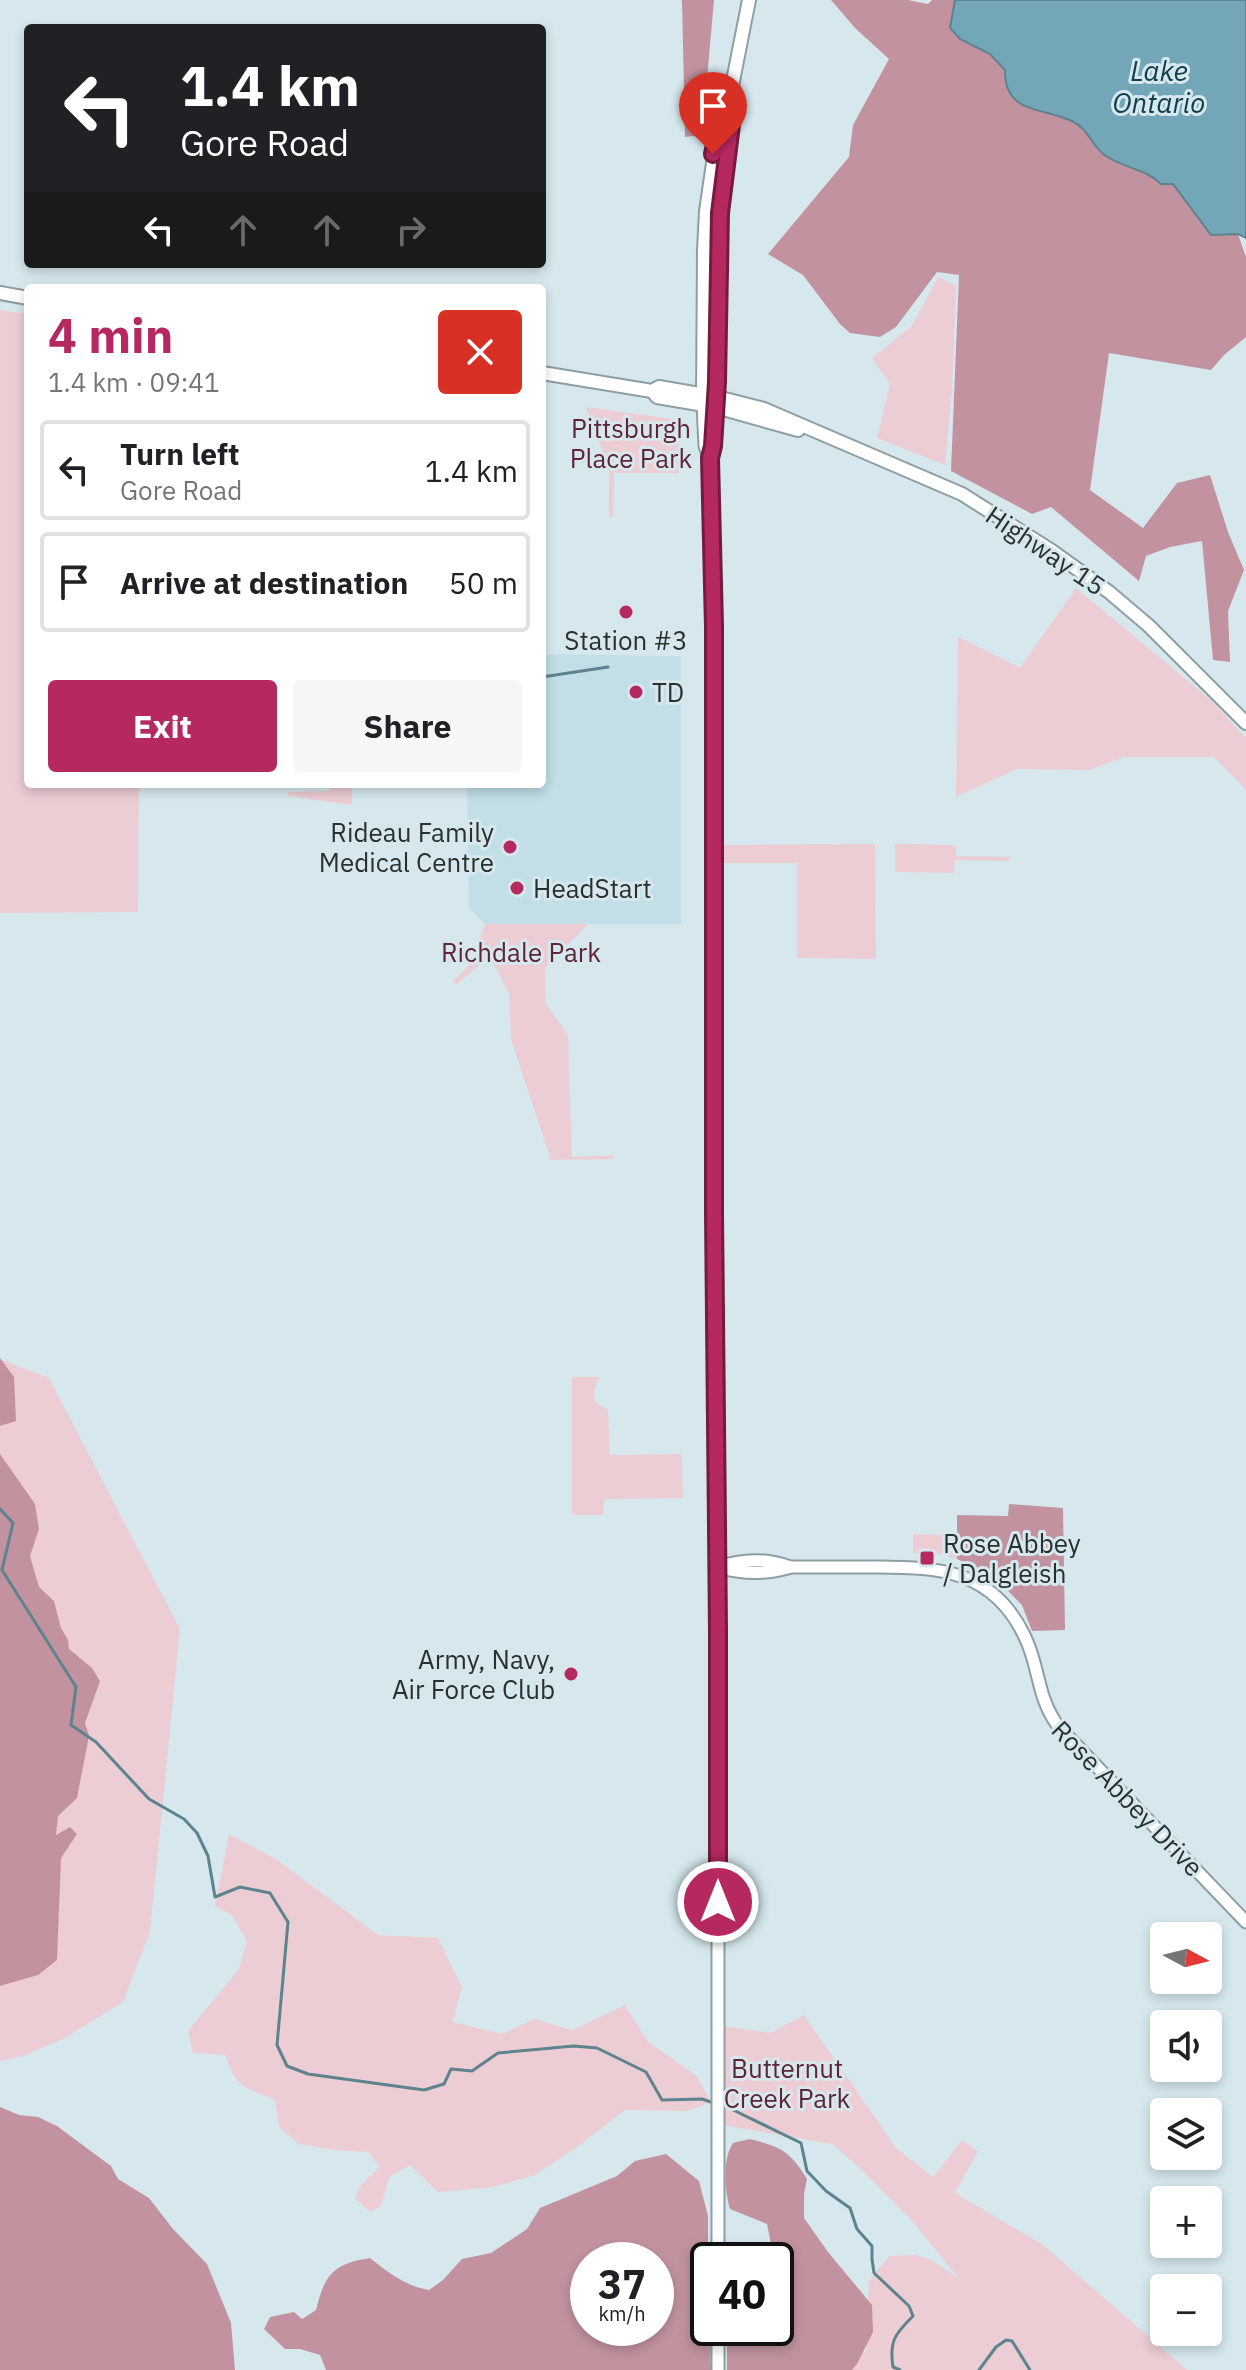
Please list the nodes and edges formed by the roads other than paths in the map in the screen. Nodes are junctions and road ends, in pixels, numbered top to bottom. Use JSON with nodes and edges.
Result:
{"nodes":[{"id":1,"x":749,"y":0,"type":"edge"},
{"id":2,"x":0,"y":293,"type":"edge"},
{"id":3,"x":24,"y":297,"type":"edge"},
{"id":4,"x":546,"y":374,"type":"edge"},
{"id":5,"x":710,"y":401,"type":"junction"},
{"id":6,"x":1246,"y":723,"type":"edge"},
{"id":7,"x":717,"y":1567,"type":"junction"},
{"id":8,"x":1246,"y":1922,"type":"edge"},
{"id":9,"x":718,"y":2242,"type":"edge"},
{"id":10,"x":718,"y":2346,"type":"edge"},
{"id":11,"x":718,"y":2370,"type":"edge"}],
"edges":[{"from":1,"to":5,"type":"main road"},
{"from":2,"to":3,"type":"main road"},
{"from":4,"to":5,"type":"main road","name":"Highway 15"},
{"from":5,"to":6,"type":"main road","name":"Highway 15"},
{"from":5,"to":7,"type":"street"},
{"from":7,"to":8,"type":"street","name":"Rose Abbey Drive"},
{"from":7,"to":9,"type":"street"},
{"from":10,"to":11,"type":"street"}]}
